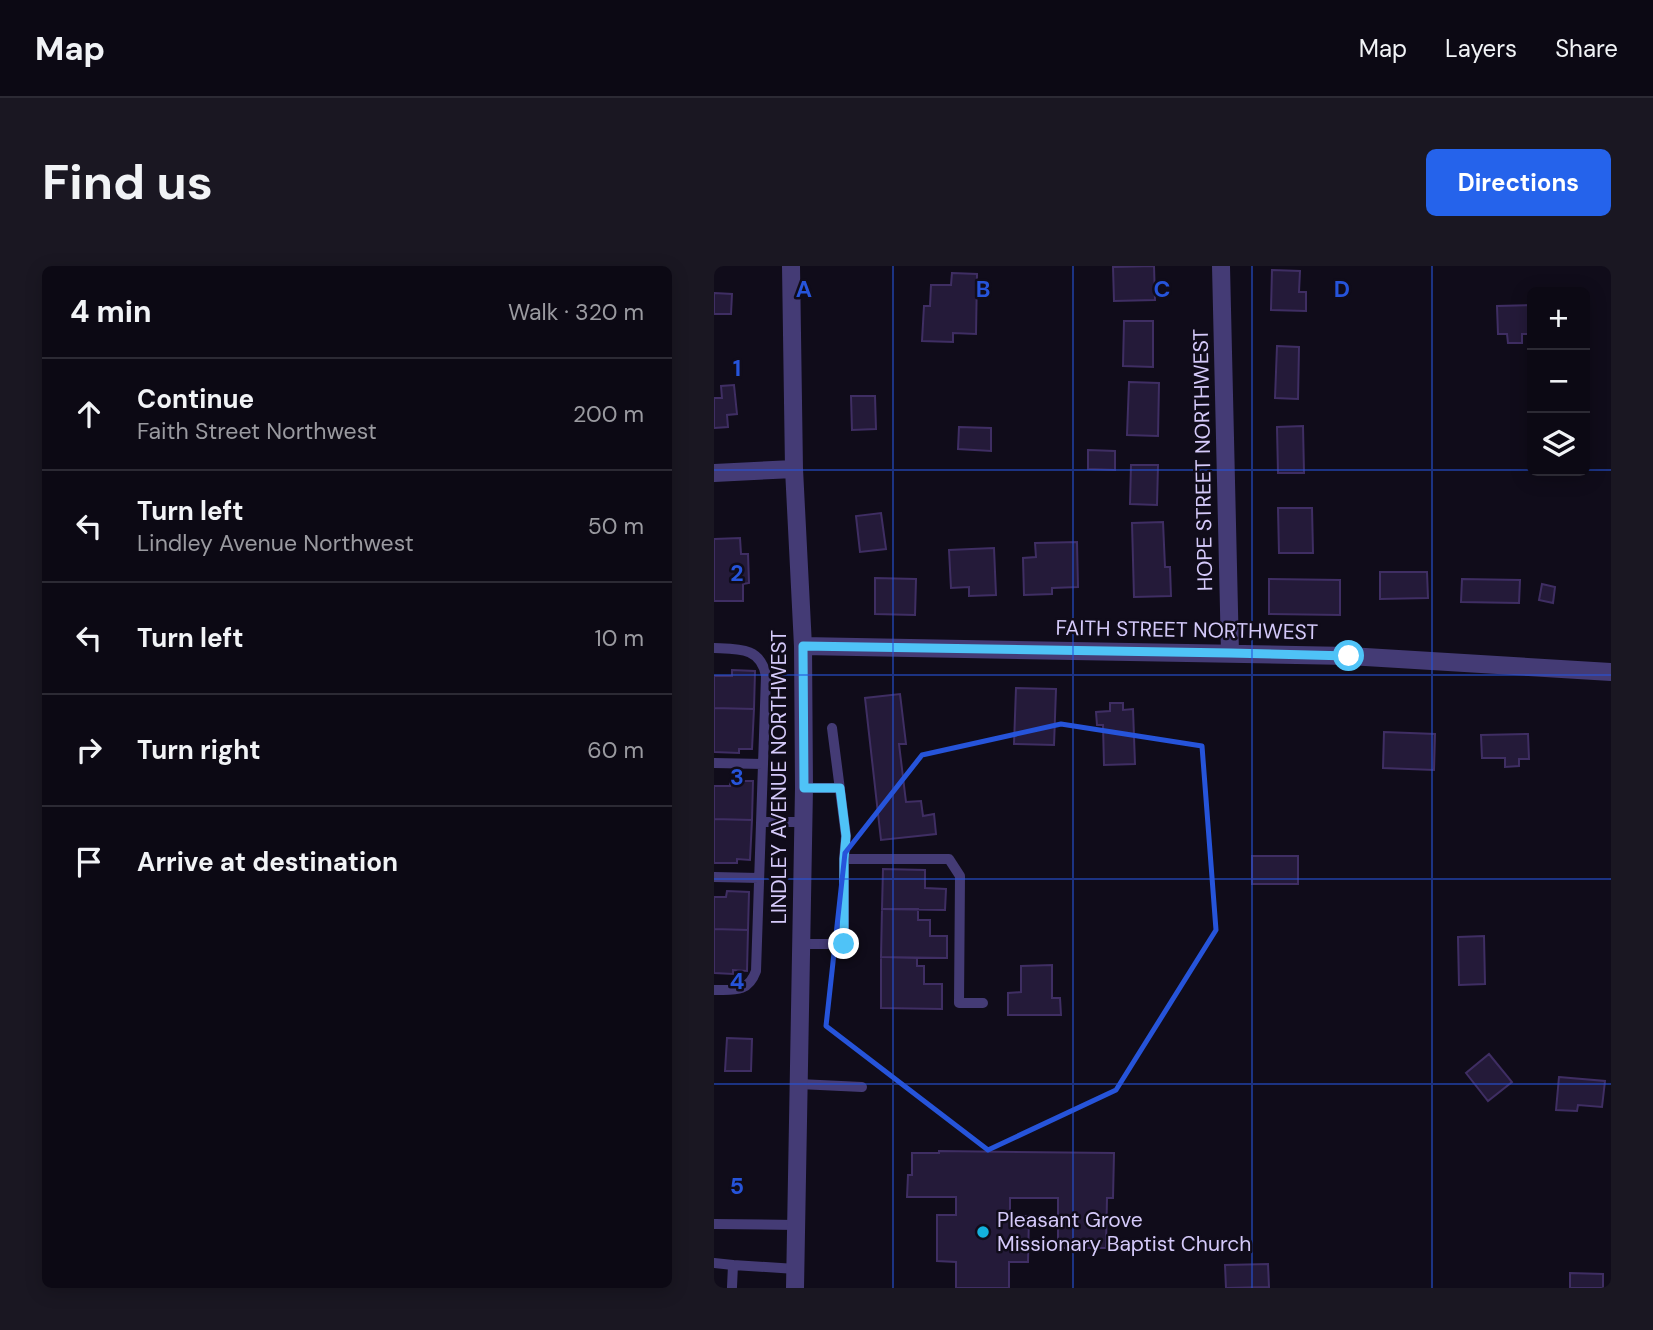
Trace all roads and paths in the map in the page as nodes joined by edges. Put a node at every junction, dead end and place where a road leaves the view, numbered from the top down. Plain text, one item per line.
1 (791, 266) edge
2 (1221, 266) edge
3 (794, 469) junction
4 (714, 472) edge
5 (803, 646) junction
6 (714, 648) edge
7 (1230, 653) junction
8 (1611, 672) edge
9 (832, 728) dead end
10 (714, 763) edge
11 (763, 764) junction
12 (804, 788) junction
13 (840, 788) junction
14 (761, 821) junction
15 (803, 822) junction
16 (844, 859) junction
17 (714, 877) edge
18 (759, 878) junction
19 (801, 944) junction
20 (714, 990) edge
21 (983, 1003) dead end
22 (799, 1084) junction
23 (862, 1087) dead end
24 (714, 1224) edge
25 (797, 1225) junction
26 (714, 1263) edge
27 (733, 1265) junction
28 (796, 1269) junction
29 (732, 1287) edge
30 (795, 1288) edge

1 - 3 street, LINDLEY AVENUE NORTHWEST
2 - 7 street, HOPE STREET NORTHWEST
3 - 4 street
3 - 5 street, LINDLEY AVENUE NORTHWEST
5 - 7 street, FAITH STREET NORTHWEST
5 - 12 street, LINDLEY AVENUE NORTHWEST
6 - 11 lane
7 - 8 street, FAITH STREET NORTHWEST
9 - 13 lane
10 - 11 lane
11 - 14 lane
12 - 13 lane
12 - 15 street, LINDLEY AVENUE NORTHWEST
13 - 16 lane
14 - 15 lane
14 - 18 lane
15 - 19 street, LINDLEY AVENUE NORTHWEST
16 - 19 lane
16 - 21 lane
17 - 18 lane
18 - 20 lane
19 - 22 street, LINDLEY AVENUE NORTHWEST
22 - 23 lane
22 - 25 street, LINDLEY AVENUE NORTHWEST
24 - 25 lane
25 - 28 street, LINDLEY AVENUE NORTHWEST
26 - 27 lane
27 - 28 lane
27 - 29 lane
28 - 30 street, LINDLEY AVENUE NORTHWEST

